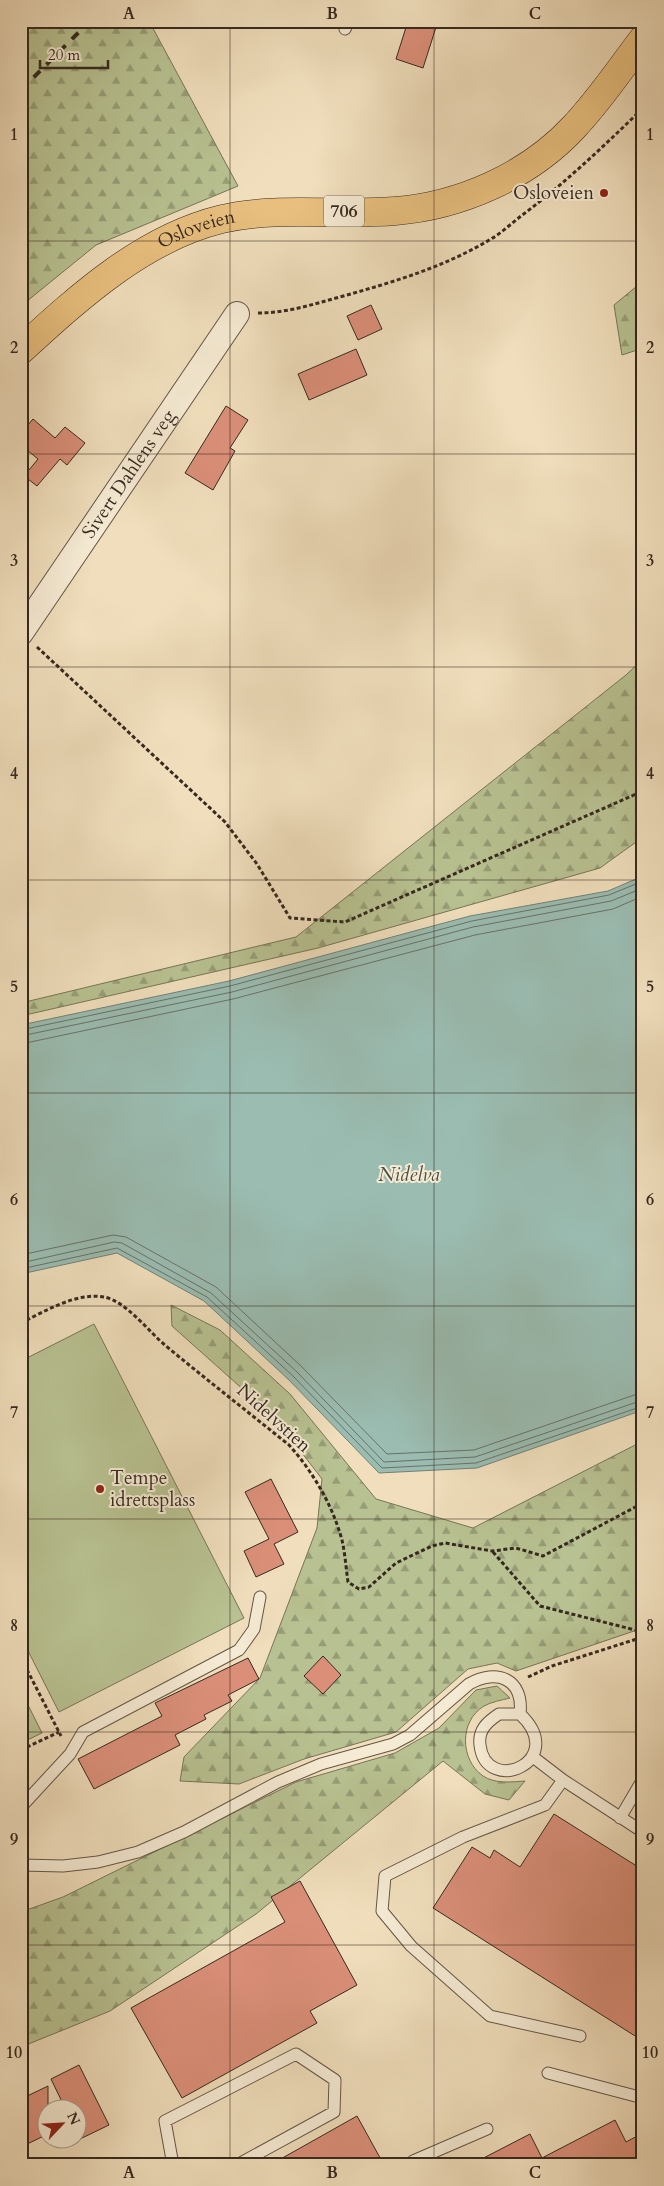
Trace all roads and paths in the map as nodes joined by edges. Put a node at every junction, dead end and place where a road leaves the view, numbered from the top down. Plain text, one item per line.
1 (643, 39) edge
2 (643, 108) edge
3 (238, 314) joint
4 (21, 350) edge
5 (28, 639) edge
6 (643, 791) edge
7 (21, 1323) edge
8 (643, 1503) edge
9 (492, 1551) junction
10 (260, 1597) dead end
11 (643, 1632) edge
12 (643, 1637) edge
13 (21, 1658) edge
14 (514, 1684) junction
15 (520, 1714) junction
16 (59, 1732) junction
17 (21, 1750) edge
18 (70, 1754) junction
19 (533, 1757) junction
20 (643, 1779) edge
21 (563, 1780) junction
22 (21, 1807) edge
23 (620, 1818) junction
24 (643, 1832) edge
25 (21, 1865) edge
26 (580, 2036) dead end
27 (548, 2073) dead end
28 (643, 2098) edge
29 (487, 2129) dead end
30 (173, 2165) edge
31 (237, 2165) edge
32 (415, 2165) edge

1 - 4 highway, Osloveien / 706
2 - 3 path
3 - 5 street, Sivert Dahlens veg
5 - 6 path
7 - 9 path, Nidelvstien
8 - 9 path, Nidelvstien
9 - 11 path
10 - 18 lane
12 - 14 path
13 - 16 path
14 - 15 lane
14 - 25 lane
15 - 19 lane
15 - 19 lane
16 - 17 path
16 - 18 path
18 - 22 lane
19 - 21 lane
20 - 23 lane
21 - 23 lane
21 - 26 lane
23 - 24 lane
27 - 28 lane
29 - 32 lane
30 - 31 lane

